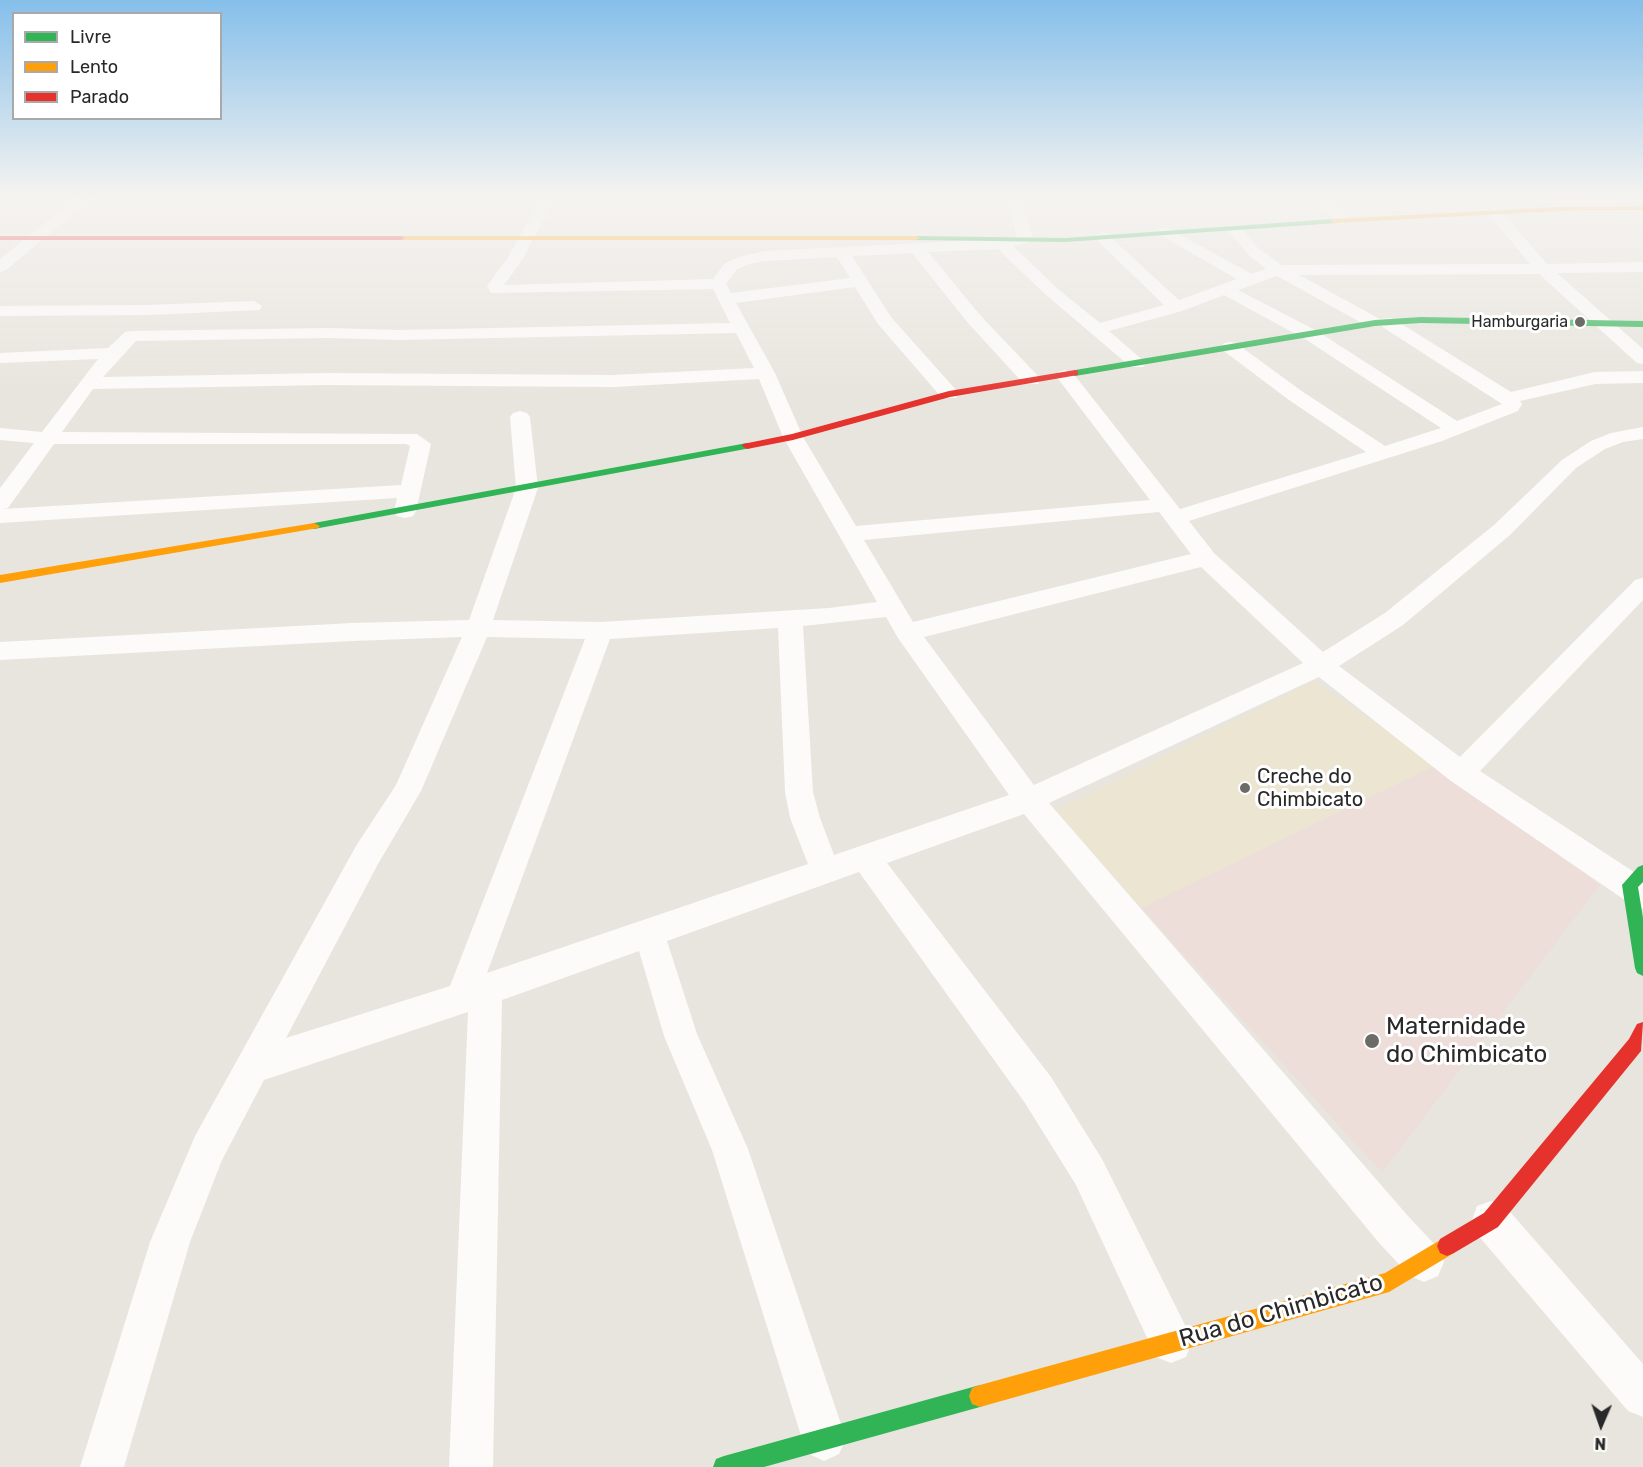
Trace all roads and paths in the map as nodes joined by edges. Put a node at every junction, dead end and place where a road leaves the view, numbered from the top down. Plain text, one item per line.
1 (510, 262) edge
2 (739, 262) edge
3 (848, 262) edge
4 (925, 262) edge
5 (1021, 262) edge
6 (1127, 262) edge
7 (1219, 262) edge
8 (1268, 262) edge
9 (1537, 262) edge
10 (1642, 267) edge
11 (1543, 269) junction
12 (1278, 270) junction
13 (1249, 279) junction
14 (860, 282) junction
15 (1224, 289) junction
16 (722, 292) junction
17 (254, 306) dead end
18 (1176, 307) junction
19 (0, 311) edge
20 (1381, 323) junction
21 (1603, 323) junction
22 (1643, 324) edge
23 (740, 328) junction
24 (1097, 329) junction
25 (1311, 335) junction
26 (1230, 347) junction
27 (113, 353) junction
28 (2, 359) edge
29 (1643, 360) edge
30 (1137, 363) junction
31 (766, 373) junction
32 (1065, 376) junction
33 (1643, 377) edge
34 (1031, 380) junction
35 (88, 383) junction
36 (949, 394) junction
37 (1508, 398) junction
38 (520, 417) dead end
39 (1456, 429) junction
40 (1643, 433) edge
41 (0, 434) edge
42 (793, 437) junction
43 (48, 438) junction
44 (1382, 453) junction
45 (527, 488) junction
46 (408, 501) junction
47 (0, 503) edge
48 (1171, 511) junction
49 (0, 516) edge
50 (851, 534) junction
51 (1206, 558) junction
52 (0, 579) edge
53 (1643, 586) edge
54 (893, 608) junction
55 (790, 619) junction
56 (478, 628) junction
57 (600, 632) junction
58 (907, 632) junction
59 (0, 651) edge
60 (1320, 664) junction
61 (1461, 773) junction
62 (1029, 800) junction
63 (866, 858) junction
64 (826, 871) junction
65 (1639, 884) edge
66 (649, 933) junction
67 (1643, 968) edge
68 (474, 993) junction
69 (1643, 1029) edge
70 (254, 1066) junction
71 (1491, 1220) junction
72 (1424, 1262) junction
73 (1171, 1342) junction
74 (1643, 1396) edge
75 (824, 1439) junction
76 (102, 1467) edge
77 (471, 1467) edge
78 (724, 1467) edge

1 - 16 street
2 - 16 street
3 - 14 street
4 - 34 street
5 - 24 street
6 - 18 street
7 - 13 street
8 - 12 street
9 - 11 street
10 - 11 street
11 - 12 street
11 - 21 street
12 - 13 street
12 - 20 street
13 - 15 street
14 - 16 street
14 - 36 street
15 - 18 street
15 - 25 street
16 - 23 street
17 - 19 street
18 - 24 street
20 - 21 street
20 - 25 street
20 - 37 street
21 - 22 street
21 - 29 street
23 - 27 street
23 - 31 street
24 - 30 street
25 - 26 street
25 - 39 street
26 - 30 street
26 - 44 street
27 - 28 street
27 - 35 street
30 - 32 street
31 - 35 street
31 - 42 street
32 - 34 street
32 - 48 street
33 - 37 street
34 - 36 street
35 - 43 street
36 - 42 street
37 - 39 street
38 - 45 street
39 - 44 street
40 - 60 street
41 - 43 street
42 - 45 street
42 - 50 street
43 - 46 street
43 - 47 street
44 - 48 street
45 - 46 street
45 - 56 street
46 - 49 street
46 - 52 street
48 - 50 street
48 - 51 street
50 - 54 street
51 - 58 street
51 - 60 street
53 - 61 street
54 - 55 street
54 - 58 street
55 - 57 street
55 - 64 street
56 - 57 street
56 - 59 street
56 - 70 street
57 - 68 street
58 - 62 street
60 - 61 street
60 - 62 street
61 - 65 street
62 - 63 street
62 - 72 street
63 - 64 street
63 - 73 street
64 - 66 street
65 - 67 street
66 - 68 street
66 - 75 street
68 - 70 street
68 - 77 street
69 - 71 street, Rua do Chimbicato
70 - 76 street
71 - 72 street, Rua do Chimbicato
71 - 74 street
72 - 73 street, Rua do Chimbicato
73 - 75 street, Rua do Chimbicato
75 - 78 street, Rua do Chimbicato

